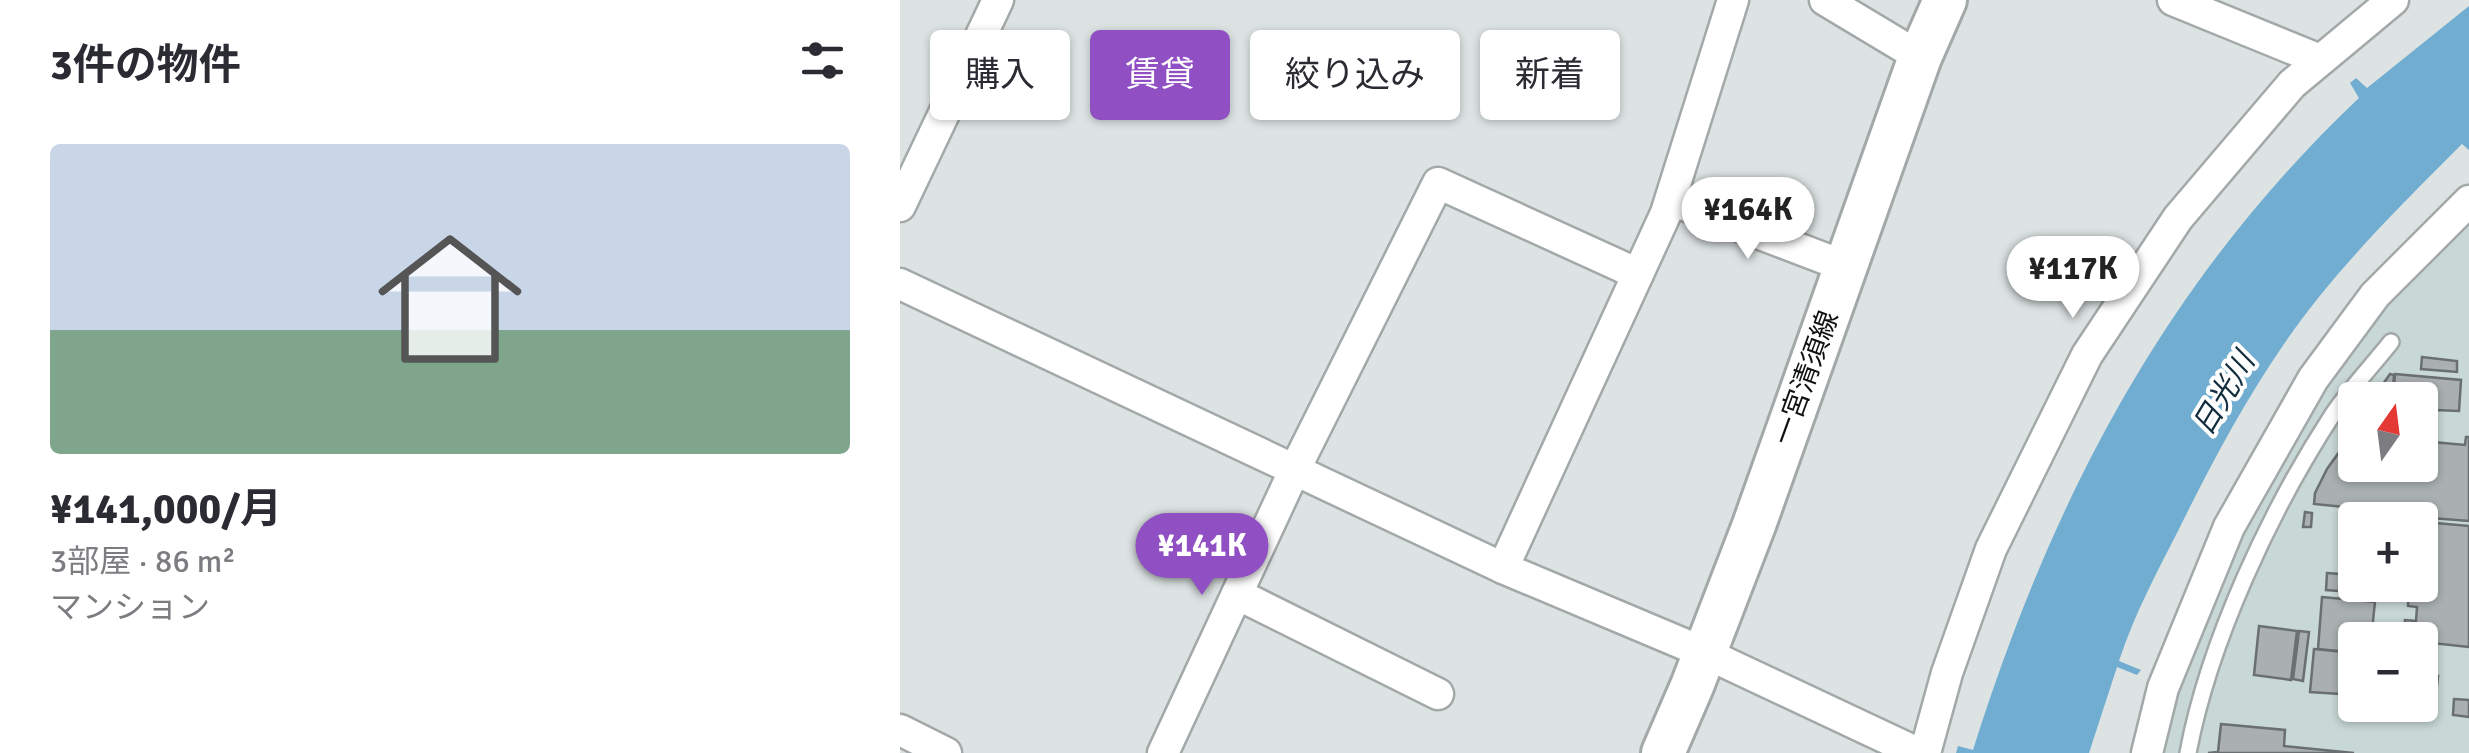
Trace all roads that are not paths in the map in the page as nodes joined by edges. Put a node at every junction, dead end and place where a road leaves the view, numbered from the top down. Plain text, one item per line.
1 (998, 0) edge
2 (1732, 0) edge
3 (1825, 0) edge
4 (1945, 0) edge
5 (2173, 0) edge
6 (2394, 0) edge
7 (1920, 56) junction
8 (2320, 60) junction
9 (1671, 200) junction
10 (2469, 201) edge
11 (900, 206) edge
12 (1847, 266) junction
13 (1638, 274) junction
14 (900, 284) edge
15 (2390, 342) dead end
16 (1295, 469) junction
17 (1504, 568) junction
18 (1237, 594) junction
19 (1705, 653) junction
20 (1438, 694) dead end
21 (900, 730) edge
22 (946, 753) edge
23 (1164, 753) edge
24 (1662, 753) edge
25 (1921, 753) edge
26 (2147, 753) edge
27 (2188, 753) edge

1 - 11 street
2 - 9 street
3 - 7 street
4 - 7 main road, 一宮清須線
5 - 8 street
6 - 8 street
7 - 12 main road, 一宮清須線
8 - 25 street
9 - 12 street
9 - 13 street
10 - 26 street
12 - 19 main road, 一宮清須線
13 - 16 street
13 - 17 street
14 - 16 street
15 - 27 lane
16 - 17 street
16 - 18 street
17 - 19 street
18 - 20 street
18 - 23 street
19 - 24 main road, 一宮清須線
19 - 25 street
21 - 22 street

